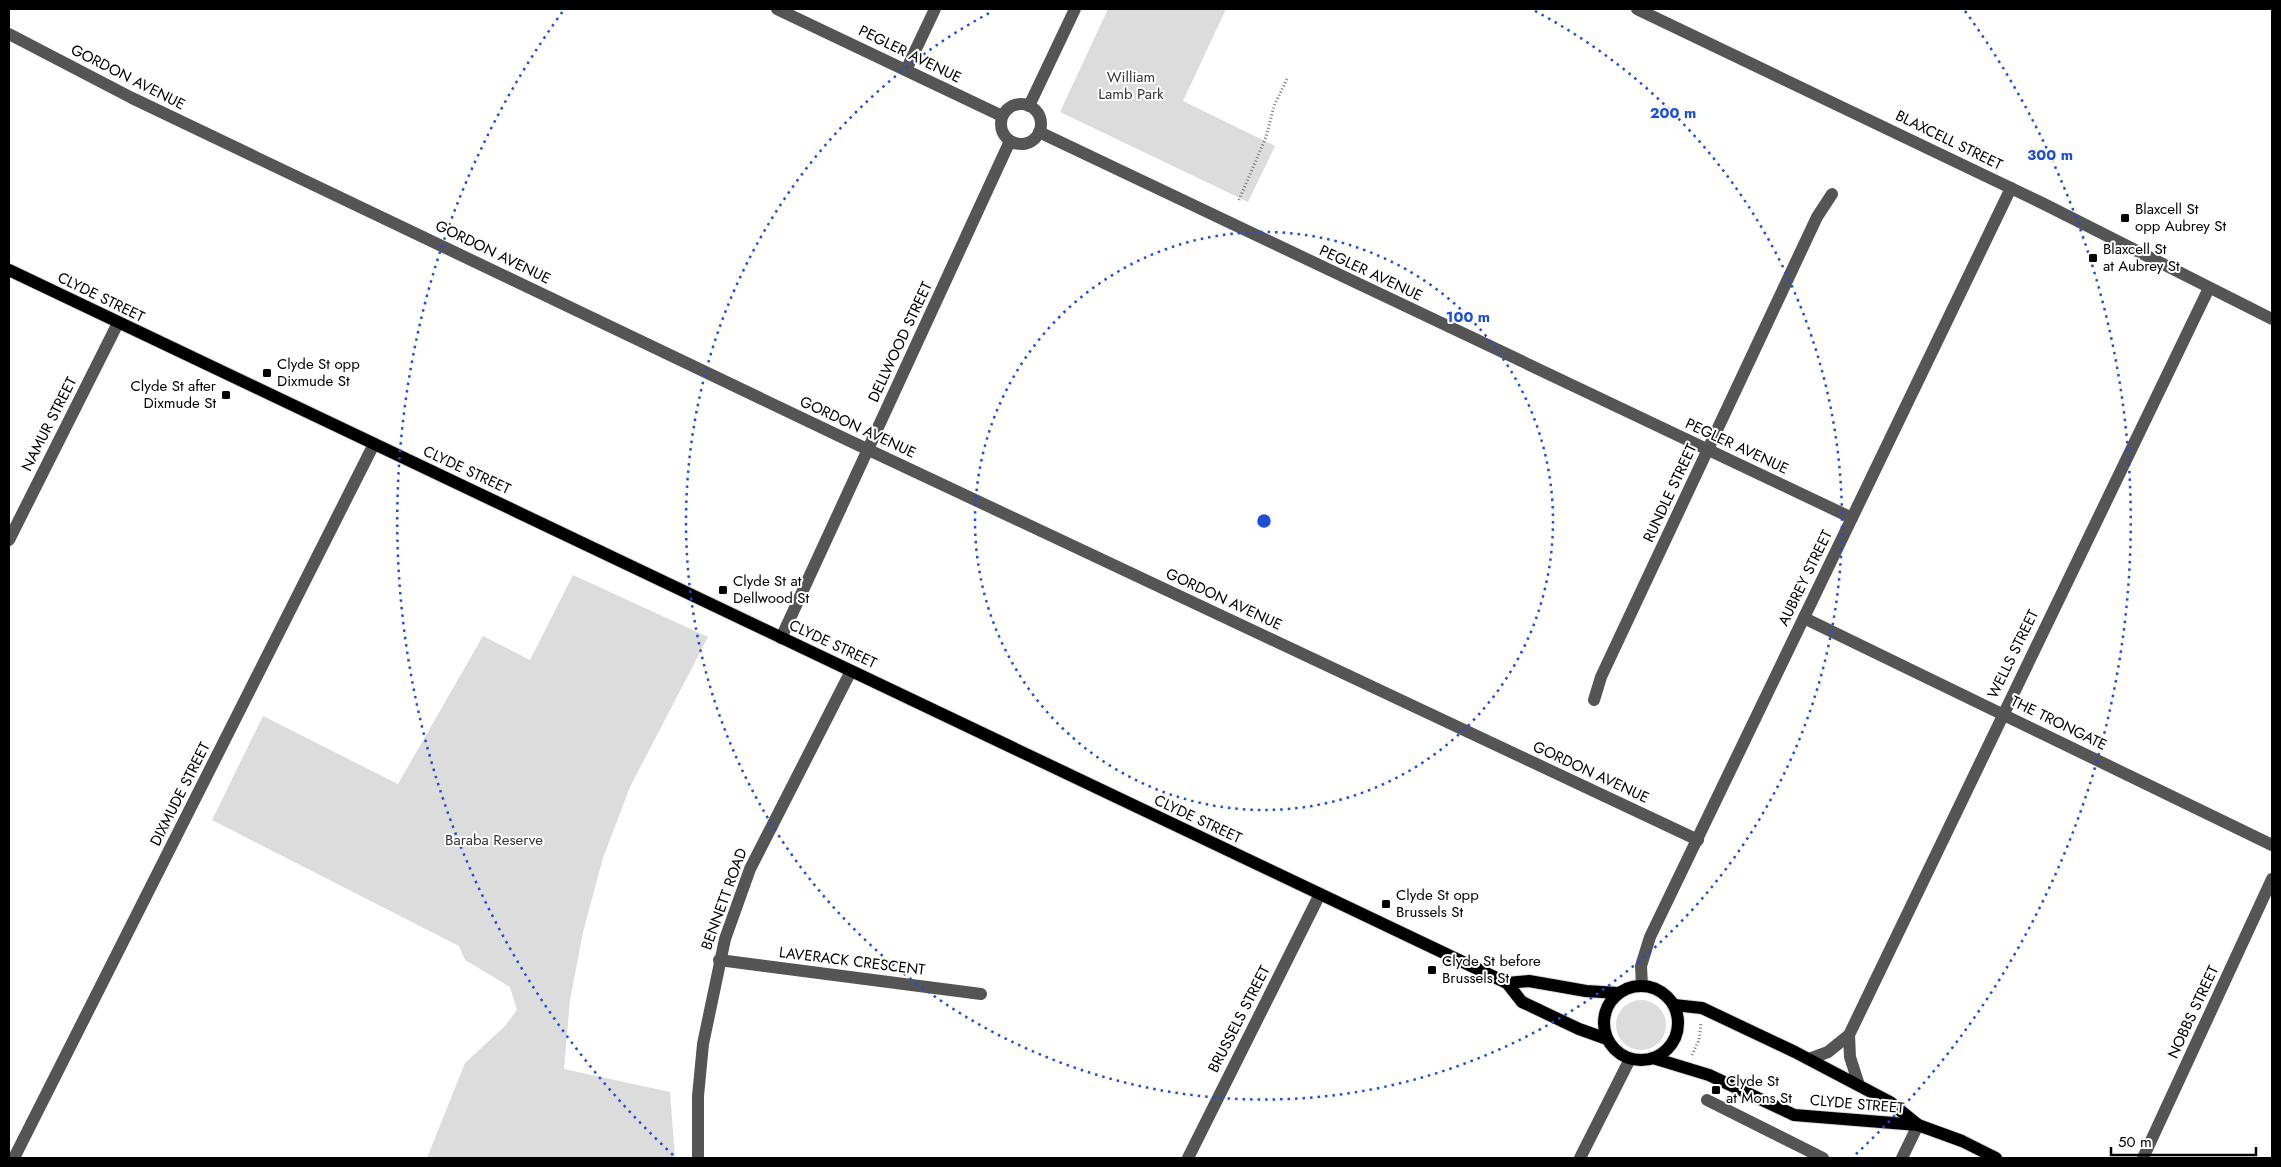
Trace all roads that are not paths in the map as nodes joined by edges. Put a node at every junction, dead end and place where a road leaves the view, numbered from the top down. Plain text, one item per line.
1 (777, 9) edge
2 (935, 9) edge
3 (1075, 9) edge
4 (1637, 9) edge
5 (1660, 14) edge
6 (9, 34) edge
7 (906, 70) junction
8 (1029, 106) junction
9 (1002, 116) junction
10 (1039, 132) junction
11 (1010, 141) junction
12 (2011, 188) junction
13 (1832, 194) dead end
14 (9, 270) edge
15 (2209, 288) junction
16 (2272, 319) edge
17 (118, 323) junction
18 (374, 444) junction
19 (868, 450) junction
20 (1708, 451) junction
21 (1852, 518) junction
22 (9, 540) edge
23 (1804, 618) junction
24 (781, 638) junction
25 (852, 671) junction
26 (1594, 700) dead end
27 (2002, 714) junction
28 (1698, 840) junction
29 (2272, 845) edge
30 (2272, 879) edge
31 (1320, 894) junction
32 (719, 960) junction
33 (1507, 983) junction
34 (1642, 986) junction
35 (1618, 993) junction
36 (981, 994) dead end
37 (1674, 1006) junction
38 (1848, 1035) junction
39 (1607, 1039) junction
40 (1653, 1058) junction
41 (1630, 1059) junction
42 (1809, 1059) junction
43 (1859, 1085) junction
44 (1707, 1100) dead end
45 (1918, 1125) junction
46 (14, 1158) edge
47 (698, 1158) edge
48 (1188, 1158) edge
49 (1580, 1158) edge
50 (1822, 1158) edge
51 (1902, 1158) edge
52 (1996, 1158) edge
53 (2144, 1158) edge

1 - 7 street, PEGLER AVENUE
2 - 7 street
3 - 8 street
4 - 5 street, BLAXCELL STREET
5 - 12 street, BLAXCELL STREET
6 - 19 street, GORDON AVENUE
7 - 9 street, PEGLER AVENUE
8 - 9 street
8 - 10 street
9 - 11 street
10 - 11 street
10 - 20 street, PEGLER AVENUE
11 - 19 street, DELLWOOD STREET
12 - 15 street, BLAXCELL STREET
12 - 21 street, AUBREY STREET
13 - 20 street, RUNDLE STREET
14 - 17 main road, CLYDE STREET
15 - 16 street, BLAXCELL STREET
15 - 27 street, WELLS STREET
17 - 18 main road, CLYDE STREET
17 - 22 street, NAMUR STREET
18 - 24 main road, CLYDE STREET
18 - 46 street, DIXMUDE STREET
19 - 24 street, DELLWOOD STREET
19 - 28 street, GORDON AVENUE
20 - 21 street, PEGLER AVENUE
20 - 26 street, RUNDLE STREET
21 - 23 street, AUBREY STREET
23 - 27 street, THE TRONGATE
23 - 28 street, AUBREY STREET
24 - 25 main road, CLYDE STREET
25 - 31 main road, CLYDE STREET
25 - 32 street, BENNETT ROAD
27 - 29 street, THE TRONGATE
27 - 38 street, WELLS STREET
28 - 34 street, AUBREY STREET
30 - 53 street, NOBBS STREET
31 - 33 main road, CLYDE STREET
31 - 48 street, BRUSSELS STREET
32 - 36 street, LAVERACK CRESCENT
32 - 47 street, BENNETT ROAD
33 - 35 main road, CLYDE STREET
33 - 39 main road, CLYDE STREET
34 - 35 main road
34 - 37 main road
35 - 39 main road
37 - 40 main road
37 - 42 main road, CLYDE STREET
38 - 42 street, WELLS STREET
38 - 43 street
39 - 41 main road
40 - 41 main road
40 - 45 main road, CLYDE STREET
41 - 49 street
42 - 43 main road, CLYDE STREET
43 - 45 main road, CLYDE STREET
44 - 50 street
45 - 51 street
45 - 52 main road, CLYDE STREET

